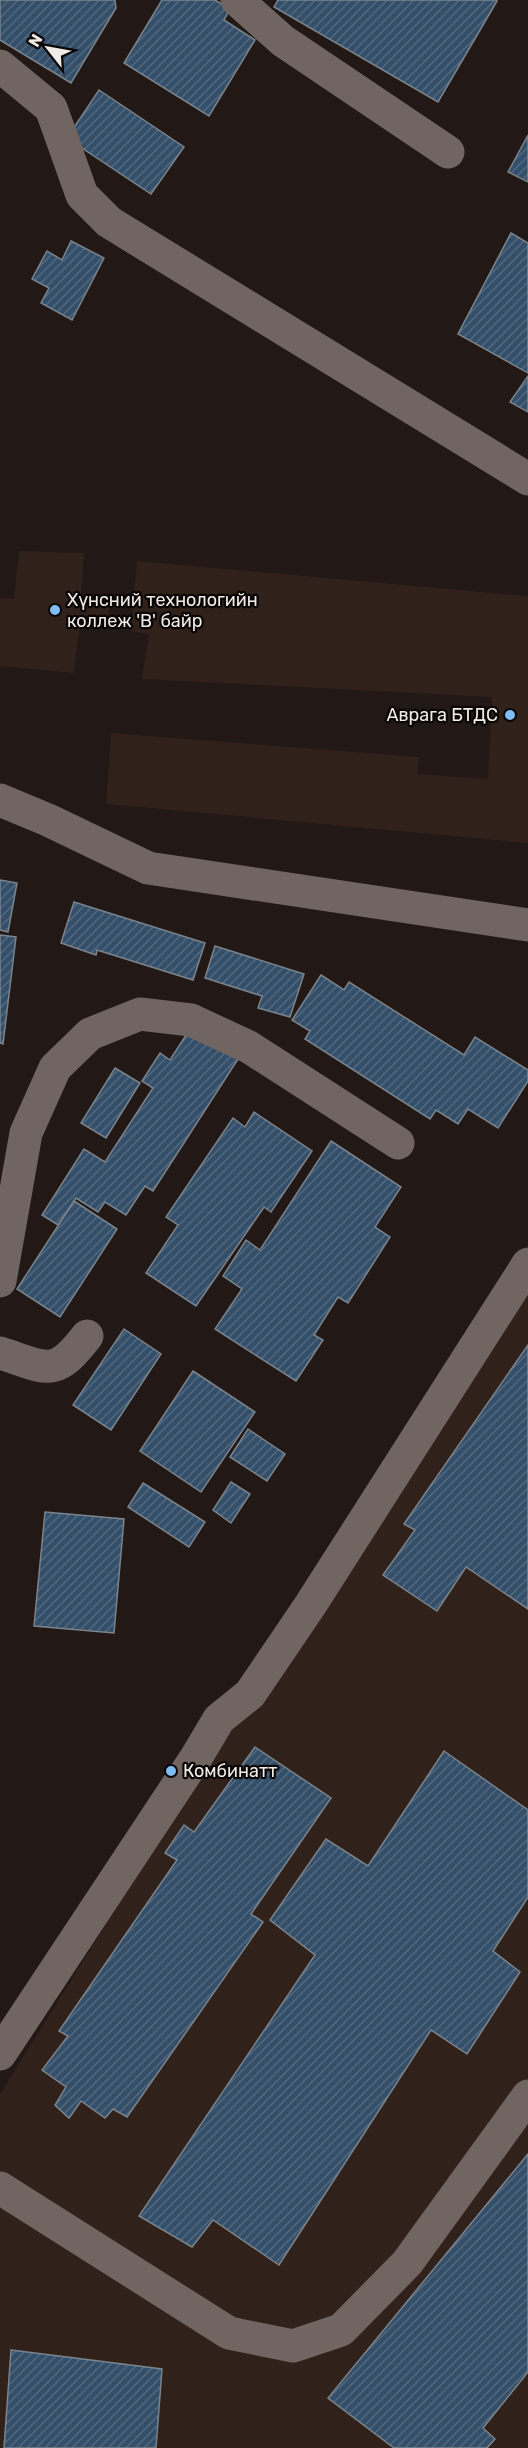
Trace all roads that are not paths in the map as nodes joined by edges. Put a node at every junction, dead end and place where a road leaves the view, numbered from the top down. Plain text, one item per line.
1 (237, 0) edge
2 (0, 66) edge
3 (448, 152) dead end
4 (528, 479) edge
5 (0, 800) edge
6 (528, 925) edge
7 (13, 1129) edge
8 (398, 1143) dead end
9 (528, 1264) edge
10 (0, 1281) edge
11 (87, 1336) dead end
12 (0, 1353) edge
13 (0, 2054) edge
14 (528, 2096) edge
15 (0, 2188) edge

1 - 3 street
2 - 4 street
5 - 6 street
7 - 8 street
7 - 10 street
9 - 13 street
11 - 12 street
14 - 15 street

